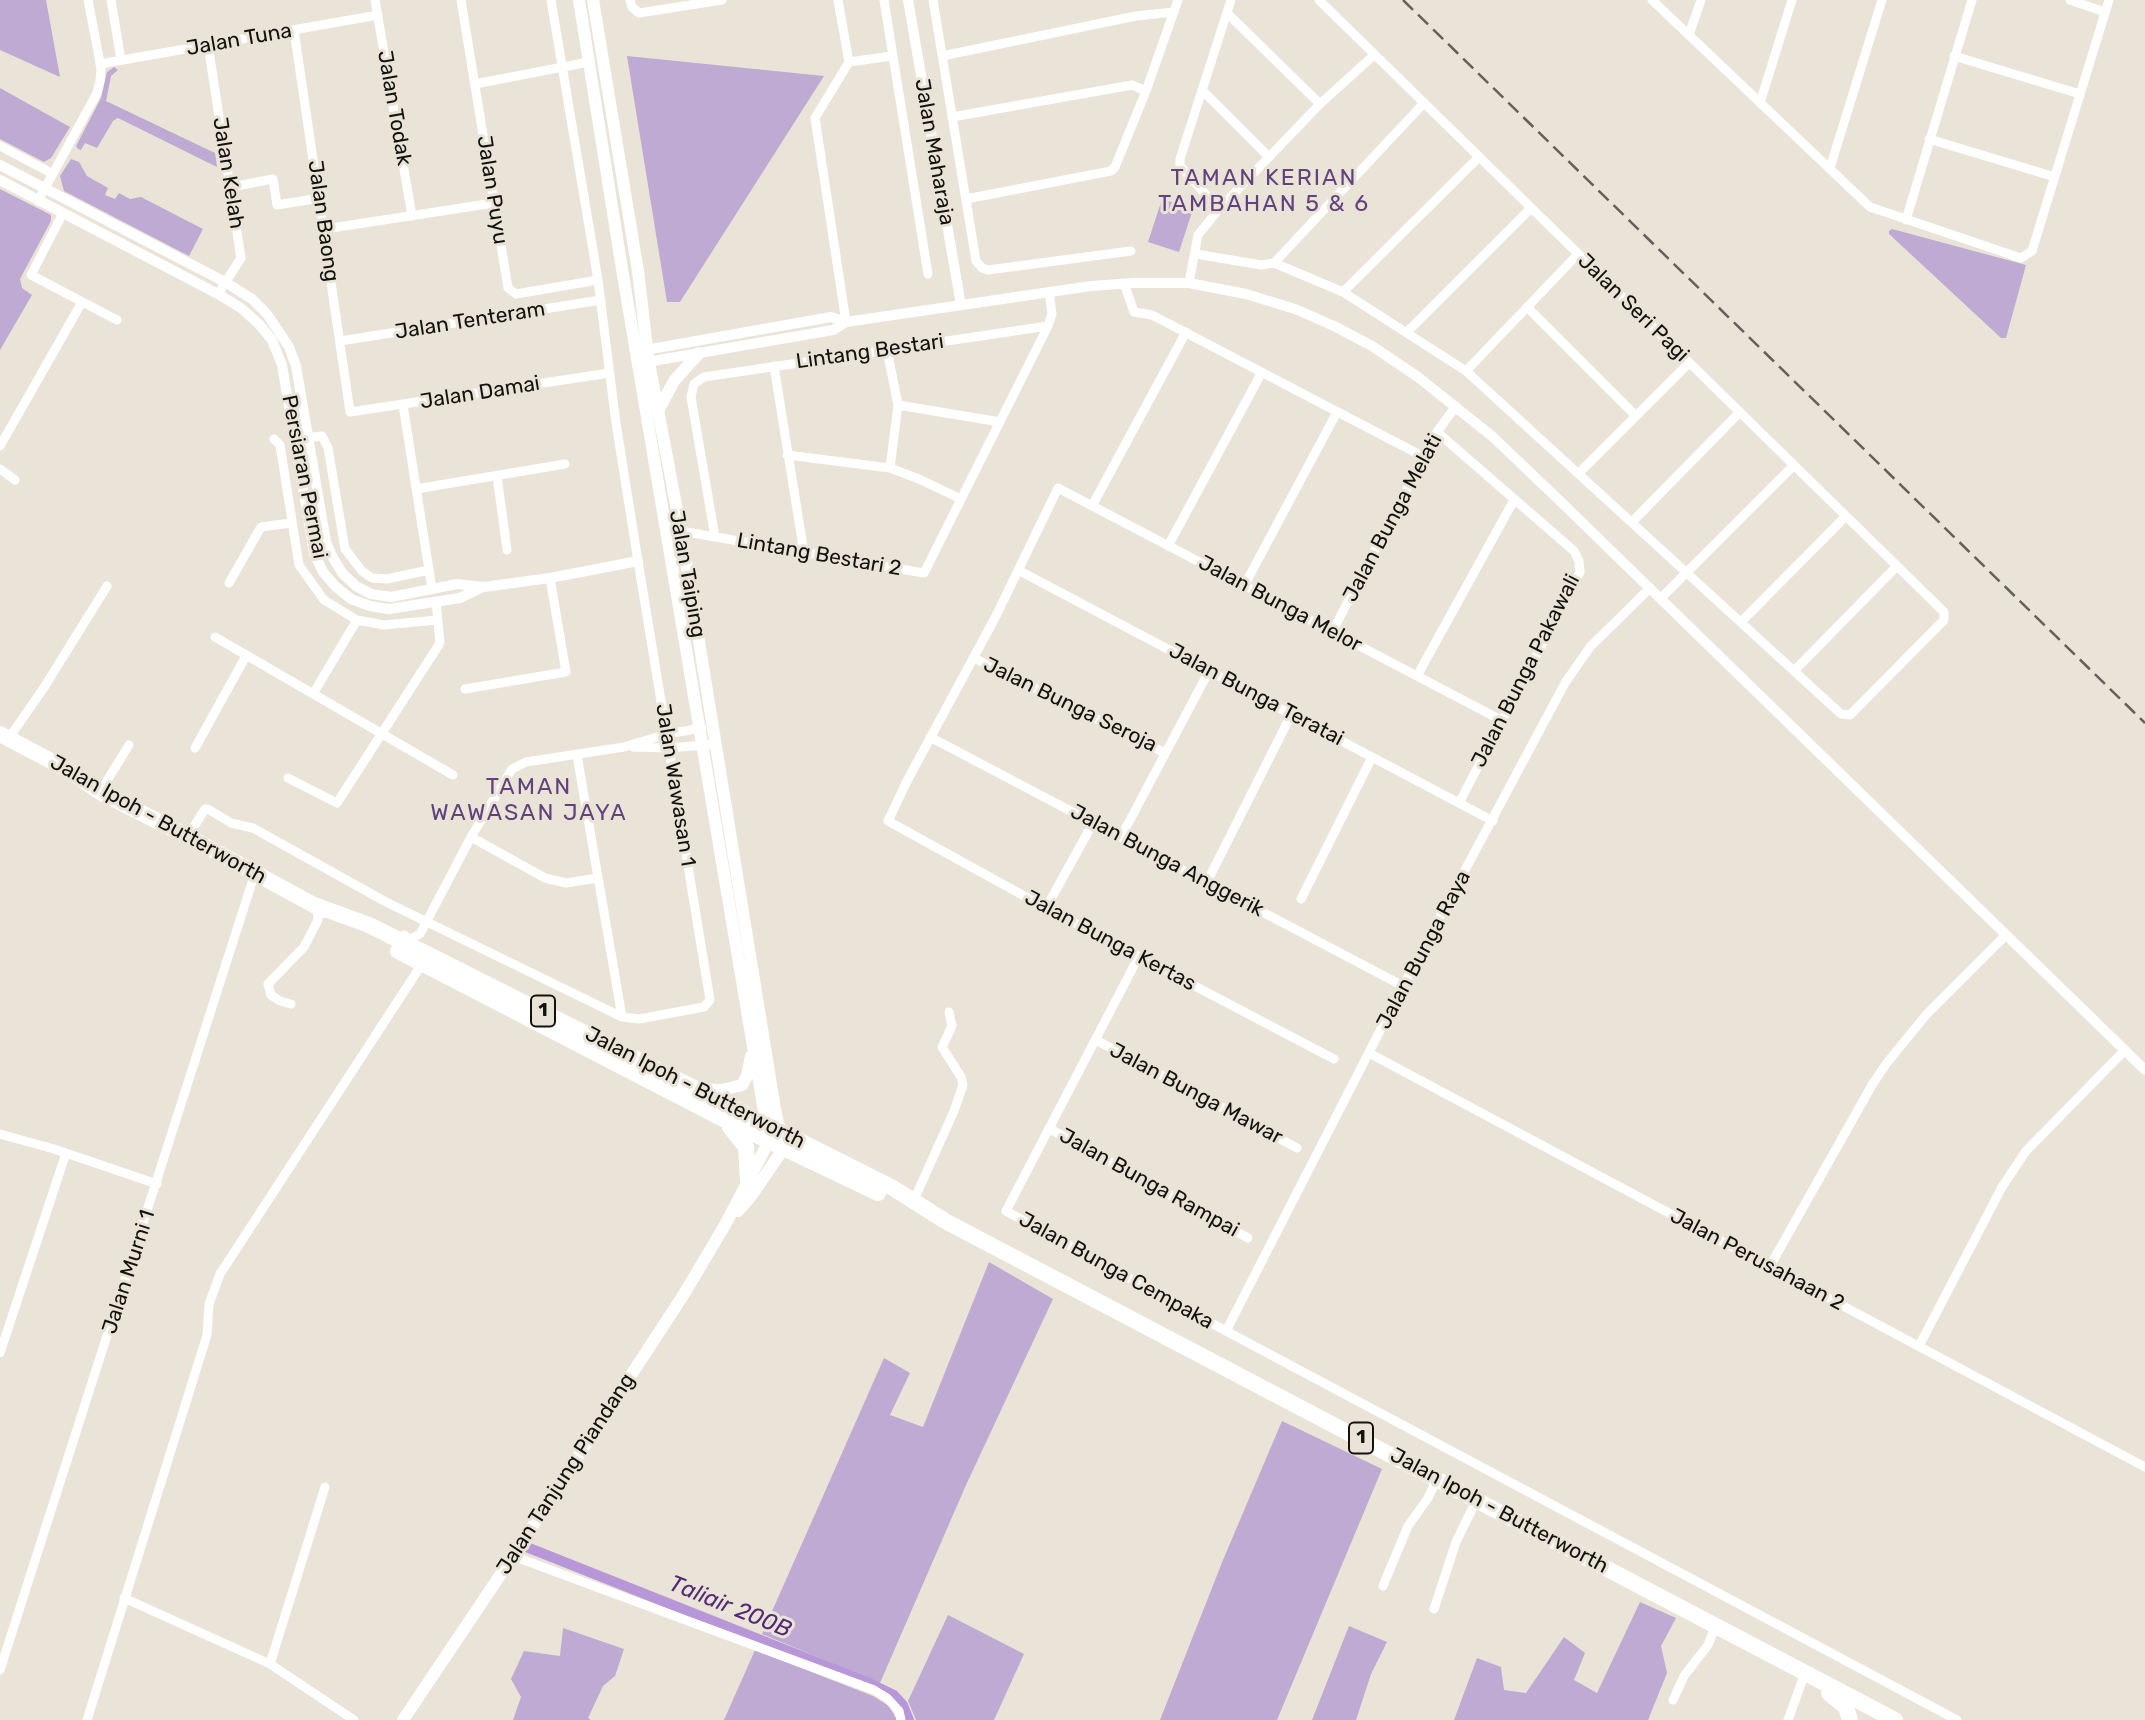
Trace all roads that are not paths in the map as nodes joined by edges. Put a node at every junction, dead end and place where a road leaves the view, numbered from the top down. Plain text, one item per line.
1 (89, 0) edge
2 (111, 0) edge
3 (375, 0) edge
4 (461, 0) edge
5 (551, 0) edge
6 (579, 0) edge
7 (593, 0) edge
8 (630, 0) edge
9 (722, 0) edge
10 (838, 0) edge
11 (884, 0) edge
12 (908, 0) edge
13 (933, 0) edge
14 (1178, 0) edge
15 (1231, 0) edge
16 (1319, 0) edge
17 (1652, 0) edge
18 (1701, 0) edge
19 (1792, 0) edge
20 (1882, 0) edge
21 (1972, 0) edge
22 (2070, 0) edge
23 (2109, 0) edge
24 (1174, 12) junction
25 (2105, 12) junction
26 (1227, 14) junction
27 (378, 15) junction
28 (294, 30) junction
29 (1689, 35) junction
30 (208, 45) junction
31 (1374, 55) junction
32 (891, 56) junction
33 (942, 56) junction
34 (1954, 56) junction
35 (121, 60) junction
36 (589, 62) junction
37 (849, 62) junction
38 (100, 64) junction
39 (562, 68) junction
40 (475, 84) junction
41 (1202, 90) junction
42 (1146, 91) junction
43 (2080, 94) junction
44 (1424, 103) junction
45 (1760, 103) junction
46 (1320, 104) junction
47 (952, 117) junction
48 (1929, 139) junction
49 (0, 146) edge
50 (1269, 156) junction
51 (1479, 157) junction
52 (0, 165) edge
53 (1830, 168) junction
54 (53, 174) junction
55 (2055, 177) junction
56 (0, 180) edge
57 (231, 187) junction
58 (45, 188) junction
59 (320, 198) junction
60 (966, 199) junction
61 (38, 201) junction
62 (494, 203) junction
63 (1531, 208) junction
64 (1219, 209) junction
65 (62, 213) junction
66 (412, 216) junction
67 (1906, 220) junction
68 (324, 229) junction
69 (1131, 251) dead end
70 (1196, 254) junction
71 (1578, 254) junction
72 (1274, 263) junction
73 (928, 274) dead end
74 (598, 280) junction
75 (225, 282) junction
76 (1124, 283) junction
77 (1189, 283) junction
78 (1049, 292) junction
79 (1343, 292) junction
80 (218, 294) junction
81 (601, 300) junction
82 (82, 302) junction
83 (961, 304) junction
84 (1527, 307) junction
85 (117, 320) dead end
86 (846, 322) junction
87 (1048, 326) junction
88 (1186, 332) junction
89 (1407, 332) junction
90 (340, 341) junction
91 (887, 350) junction
92 (699, 353) junction
93 (642, 357) junction
94 (1689, 363) junction
95 (774, 366) junction
96 (1466, 371) junction
97 (1262, 372) junction
98 (610, 373) junction
99 (402, 405) junction
100 (898, 405) junction
101 (1456, 406) junction
102 (658, 411) junction
103 (350, 412) joint
104 (1337, 412) junction
105 (1740, 412) junction
106 (1636, 416) junction
107 (1000, 422) junction
108 (1437, 432) junction
109 (308, 438) junction
110 (274, 439) dead end
111 (296, 439) junction
112 (0, 446) edge
113 (787, 455) junction
114 (1424, 457) junction
115 (565, 464) dead end
116 (1794, 465) junction
117 (890, 468) junction
118 (0, 470) edge
119 (1579, 473) junction
120 (497, 475) junction
121 (15, 480) dead end
122 (416, 489) junction
123 (961, 499) junction
124 (1514, 500) junction
125 (1092, 506) junction
126 (1846, 516) junction
127 (1632, 522) junction
128 (291, 523) junction
129 (681, 531) junction
130 (715, 537) junction
131 (1168, 546) junction
132 (507, 550) dead end
133 (804, 553) junction
134 (638, 561) junction
135 (1896, 566) junction
136 (429, 570) junction
137 (1018, 570) junction
138 (1686, 572) junction
139 (550, 578) junction
140 (229, 583) dead end
141 (107, 586) dead end
142 (1244, 586) junction
143 (484, 587) junction
144 (1650, 588) junction
145 (432, 589) junction
146 (1661, 598) junction
147 (436, 602) junction
148 (357, 620) junction
149 (437, 620) junction
150 (1741, 622) junction
151 (1332, 632) junction
152 (215, 637) dead end
153 (246, 656) junction
154 (974, 658) junction
155 (1209, 671) junction
156 (1794, 671) junction
157 (1417, 676) junction
158 (466, 690) dead end
159 (313, 694) junction
160 (1289, 719) dead end
161 (1502, 720) junction
162 (713, 726) junction
163 (699, 729) junction
164 (380, 733) junction
165 (667, 734) junction
166 (5, 736) edge
167 (930, 737) junction
168 (716, 744) junction
169 (129, 745) dead end
170 (702, 745) junction
171 (624, 747) junction
172 (195, 748) dead end
173 (669, 748) junction
174 (1166, 753) junction
175 (577, 755) junction
176 (1372, 757) junction
177 (453, 775) dead end
178 (288, 778) dead end
179 (100, 792) junction
180 (1459, 803) junction
181 (1493, 821) junction
182 (1093, 822) junction
183 (188, 836) junction
184 (471, 837) junction
185 (1121, 837) junction
186 (255, 873) junction
187 (598, 878) junction
188 (1207, 882) junction
189 (1301, 899) dead end
190 (1046, 908) junction
191 (316, 918) junction
192 (427, 922) junction
193 (420, 934) junction
194 (390, 935) junction
195 (2006, 935) junction
196 (1139, 956) junction
197 (444, 962) junction
198 (422, 964) junction
199 (1404, 986) junction
200 (291, 1004) dead end
201 (949, 1012) dead end
202 (622, 1017) junction
203 (1096, 1040) junction
204 (753, 1046) junction
205 (2125, 1050) junction
206 (1369, 1053) junction
207 (1334, 1059) dead end
208 (2145, 1070) edge
209 (700, 1089) junction
210 (723, 1119) junction
211 (1050, 1129) junction
212 (0, 1134) edge
213 (775, 1136) junction
214 (1297, 1148) dead end
215 (66, 1153) junction
216 (748, 1181) junction
217 (157, 1184) junction
218 (915, 1204) junction
219 (725, 1225) junction
220 (1248, 1238) dead end
221 (1770, 1266) junction
222 (1226, 1331) junction
223 (1919, 1346) junction
224 (0, 1353) edge
225 (2145, 1467) edge
226 (1437, 1479) junction
227 (325, 1487) dead end
228 (1476, 1501) junction
229 (513, 1556) junction
230 (1383, 1586) dead end
231 (124, 1598) junction
232 (1434, 1609) dead end
233 (1716, 1625) junction
234 (270, 1664) junction
235 (0, 1670) edge
236 (1805, 1674) junction
237 (1673, 1700) dead end
238 (1860, 1702) junction
239 (88, 1720) edge
240 (354, 1720) edge
241 (403, 1720) edge
242 (901, 1720) edge
243 (1788, 1720) edge
244 (1852, 1720) edge
245 (1864, 1720) edge
246 (1881, 1720) edge
247 (1895, 1720) edge
248 (1957, 1720) edge

1 - 38 street
2 - 35 street
3 - 27 street, Jalan Todak
4 - 40 street, Jalan Puyu
5 - 39 street, Jalan Wawasan 1
6 - 36 main road, Jalan Taiping
7 - 93 main road, Jalan Taiping
8 - 9 street
10 - 37 street
11 - 32 street
12 - 83 street, Jalan Maharaja
13 - 33 street
14 - 24 street
15 - 26 street
16 - 31 street, Jalan Seri Pagi
17 - 29 street
18 - 29 street
19 - 45 street
20 - 53 street
21 - 34 street
22 - 25 street
23 - 25 street
24 - 33 street
24 - 42 street
25 - 43 street
26 - 41 street
26 - 46 street
27 - 28 street, Jalan Tuna
27 - 66 street, Jalan Todak
28 - 30 street, Jalan Tuna
28 - 59 street, Jalan Baong
29 - 45 street
30 - 35 street, Jalan Tuna
30 - 57 street, Jalan Kelah
31 - 44 street, Jalan Seri Pagi
31 - 46 street
32 - 37 street
32 - 73 street
33 - 47 street
34 - 43 street
34 - 48 street
35 - 38 street, Jalan Tuna
36 - 39 street
36 - 93 main road, Jalan Taiping
37 - 86 street
38 - 54 street
39 - 40 street
39 - 74 street, Jalan Wawasan 1
40 - 62 street, Jalan Puyu
41 - 50 street
41 - 64 street
42 - 47 street
42 - 60 street
43 - 55 street
44 - 51 street, Jalan Seri Pagi
44 - 72 street
45 - 53 street
46 - 50 street
47 - 60 street
48 - 55 street
48 - 67 street
49 - 54 street
50 - 64 street
51 - 63 street, Jalan Seri Pagi
51 - 79 street
52 - 58 street, Persiaran Permai
53 - 67 street
54 - 58 street
55 - 67 street
56 - 61 street, Persiaran Permai
57 - 59 street
57 - 75 street, Jalan Kelah
58 - 61 street
58 - 75 street, Persiaran Permai
59 - 68 street, Jalan Baong
60 - 69 street
61 - 65 street, Persiaran Permai
62 - 66 street
62 - 74 street, Jalan Puyu
63 - 71 street, Jalan Seri Pagi
63 - 89 street
64 - 70 street
65 - 80 street, Persiaran Permai
65 - 82 street
66 - 68 street
68 - 90 street, Jalan Baong
70 - 72 street
70 - 77 street
71 - 84 street
71 - 94 street, Jalan Seri Pagi
72 - 79 street
74 - 81 street, Jalan Wawasan 1
75 - 80 street, Jalan Kelah
75 - 109 street, Persiaran Permai
76 - 77 street
76 - 78 street
76 - 88 street
77 - 101 street
78 - 83 street
78 - 87 street
79 - 89 street
80 - 111 street, Persiaran Permai
81 - 90 street, Jalan Tenteram
81 - 98 street, Jalan Wawasan 1
82 - 85 street
82 - 112 street
83 - 86 street
84 - 96 street
84 - 106 street
86 - 92 street
86 - 93 street
87 - 91 street, Lintang Bestari
87 - 107 street
88 - 97 street
88 - 125 street
89 - 96 street
90 - 103 street, Jalan Baong
91 - 95 street, Lintang Bestari
91 - 100 street
92 - 93 street
92 - 102 main road
93 - 102 main road, Jalan Taiping
93 - 163 main road, Jalan Taiping
94 - 105 street, Jalan Seri Pagi
94 - 106 street
95 - 113 street
95 - 130 street, Lintang Bestari
96 - 119 street
97 - 104 street
97 - 131 street
98 - 99 street, Jalan Damai
98 - 134 street, Jalan Wawasan 1
99 - 103 street, Jalan Damai
99 - 122 street
100 - 107 street
100 - 117 street
101 - 108 street, Jalan Bunga Melati
101 - 144 street
102 - 129 main road, Jalan Taiping
104 - 114 street
104 - 142 street
105 - 116 street, Jalan Seri Pagi
105 - 127 street
106 - 119 street
107 - 123 street
108 - 114 street, Jalan Bunga Melati
108 - 124 street, Jalan Bunga Pakawali
109 - 111 street
109 - 136 street
109 - 145 street, Persiaran Permai
110 - 128 street
111 - 147 street, Persiaran Permai
113 - 117 street
113 - 133 street
114 - 151 street, Jalan Bunga Melati
115 - 120 street
116 - 126 street, Jalan Seri Pagi
116 - 138 street
117 - 123 street
118 - 121 street
119 - 127 street
120 - 122 street
120 - 132 street
122 - 136 street
123 - 133 street, Lintang Bestari 2
124 - 157 street
124 - 161 street, Jalan Bunga Pakawali
125 - 131 street, Jalan Bunga Melor
125 - 137 street, Jalan Bunga Melor
126 - 135 street, Jalan Seri Pagi
126 - 150 street
127 - 138 street
128 - 140 street
128 - 148 street
129 - 130 street, Lintang Bestari 2
129 - 162 main road, Jalan Taiping
130 - 133 street, Lintang Bestari 2
131 - 142 street, Jalan Bunga Melor
134 - 139 street
134 - 165 street, Jalan Wawasan 1
135 - 156 street
135 - 156 street, Jalan Seri Pagi
136 - 145 street
137 - 154 street
137 - 155 street, Jalan Bunga Teratai
138 - 146 street
138 - 150 street
139 - 143 street
139 - 158 street
141 - 166 street
142 - 151 street, Jalan Bunga Melor
143 - 145 street, Persiaran Permai
143 - 147 street, Persiaran Permai
144 - 146 street
144 - 181 street, Jalan Bunga Raya
146 - 195 street
147 - 149 street
148 - 149 street
148 - 159 street
149 - 164 street
150 - 156 street
151 - 157 street, Jalan Bunga Melor
152 - 153 street
153 - 159 street
153 - 172 street
154 - 167 street
154 - 174 street, Jalan Bunga Seroja
155 - 174 street
155 - 176 street, Jalan Bunga Teratai
157 - 161 street, Jalan Bunga Melor
159 - 164 street
160 - 188 street
161 - 180 street, Jalan Bunga Pakawali
162 - 163 street
162 - 168 main road, Jalan Taiping
163 - 165 street
163 - 170 main road, Jalan Taiping
164 - 177 street
164 - 178 street
165 - 171 street
165 - 173 street, Jalan Wawasan 1
166 - 179 highway, Jalan Ipoh - Butterworth / 1
167 - 182 street, Jalan Bunga Anggerik
167 - 190 street, Jalan Bunga Kertas
168 - 170 street
168 - 213 main road, Jalan Taiping
169 - 179 street
170 - 173 street
170 - 204 main road, Jalan Taiping
171 - 173 street
171 - 175 street
173 - 202 street, Jalan Wawasan 1
174 - 185 street
175 - 184 street
175 - 187 street
176 - 180 street, Jalan Bunga Teratai
176 - 189 street
179 - 183 highway, Jalan Ipoh - Butterworth / 1
180 - 181 street, Jalan Bunga Teratai
181 - 199 street, Jalan Bunga Raya
182 - 185 street, Jalan Bunga Anggerik
182 - 190 street
183 - 186 highway, Jalan Ipoh - Butterworth / 1
183 - 192 street
184 - 187 street
184 - 192 street
185 - 188 street, Jalan Bunga Anggerik
186 - 191 highway, Jalan Ipoh - Butterworth / 1
186 - 217 street, Jalan Murni 1
187 - 202 street
188 - 199 street, Jalan Bunga Anggerik
190 - 196 street, Jalan Bunga Kertas
191 - 194 highway, Jalan Ipoh - Butterworth / 1
191 - 198 highway, Jalan Ipoh - Butterworth / 1
191 - 200 street
192 - 193 street
192 - 202 street
193 - 194 street
193 - 197 street
194 - 197 highway, Jalan Ipoh - Butterworth / 1
195 - 205 street
195 - 221 street
196 - 203 street
196 - 207 street, Jalan Bunga Kertas
197 - 209 highway, Jalan Ipoh - Butterworth / 1
198 - 210 highway, Jalan Ipoh - Butterworth / 1
198 - 231 street
199 - 206 street, Jalan Bunga Raya
201 - 218 street
203 - 211 street
203 - 214 street, Jalan Bunga Mawar
204 - 209 main road
204 - 213 main road, Jalan Taiping
205 - 208 street
205 - 223 street
206 - 221 street, Jalan Perusahaan 2
206 - 222 street, Jalan Bunga Raya
209 - 213 highway, Jalan Ipoh - Butterworth / 1
210 - 213 highway, Jalan Ipoh - Butterworth / 1
210 - 216 highway
211 - 220 street, Jalan Bunga Rampai
211 - 222 street, Jalan Bunga Cempaka
212 - 215 street
213 - 216 main road, Jalan Tanjung Piandang
213 - 218 highway, Jalan Ipoh - Butterworth / 1
213 - 219 main road, Jalan Tanjung Piandang
215 - 217 street
215 - 224 street
216 - 219 main road, Jalan Tanjung Piandang
217 - 235 street, Jalan Murni 1
218 - 226 highway, Jalan Ipoh - Butterworth / 1
219 - 229 main road, Jalan Tanjung Piandang
221 - 223 street, Jalan Perusahaan 2
222 - 248 street, Jalan Bunga Cempaka
223 - 225 street, Jalan Perusahaan 2
226 - 228 highway, Jalan Ipoh - Butterworth / 1
226 - 230 street
227 - 234 street
228 - 232 street
228 - 233 highway, Jalan Ipoh - Butterworth / 1
229 - 241 main road, Jalan Tanjung Piandang
229 - 242 street
231 - 234 street
231 - 239 street
233 - 236 highway, Jalan Ipoh - Butterworth / 1
233 - 237 street
234 - 240 street
236 - 238 highway, Jalan Ipoh - Butterworth / 1
236 - 243 street
236 - 244 highway
238 - 244 street
238 - 247 highway, Jalan Ipoh - Butterworth / 1
245 - 246 highway

